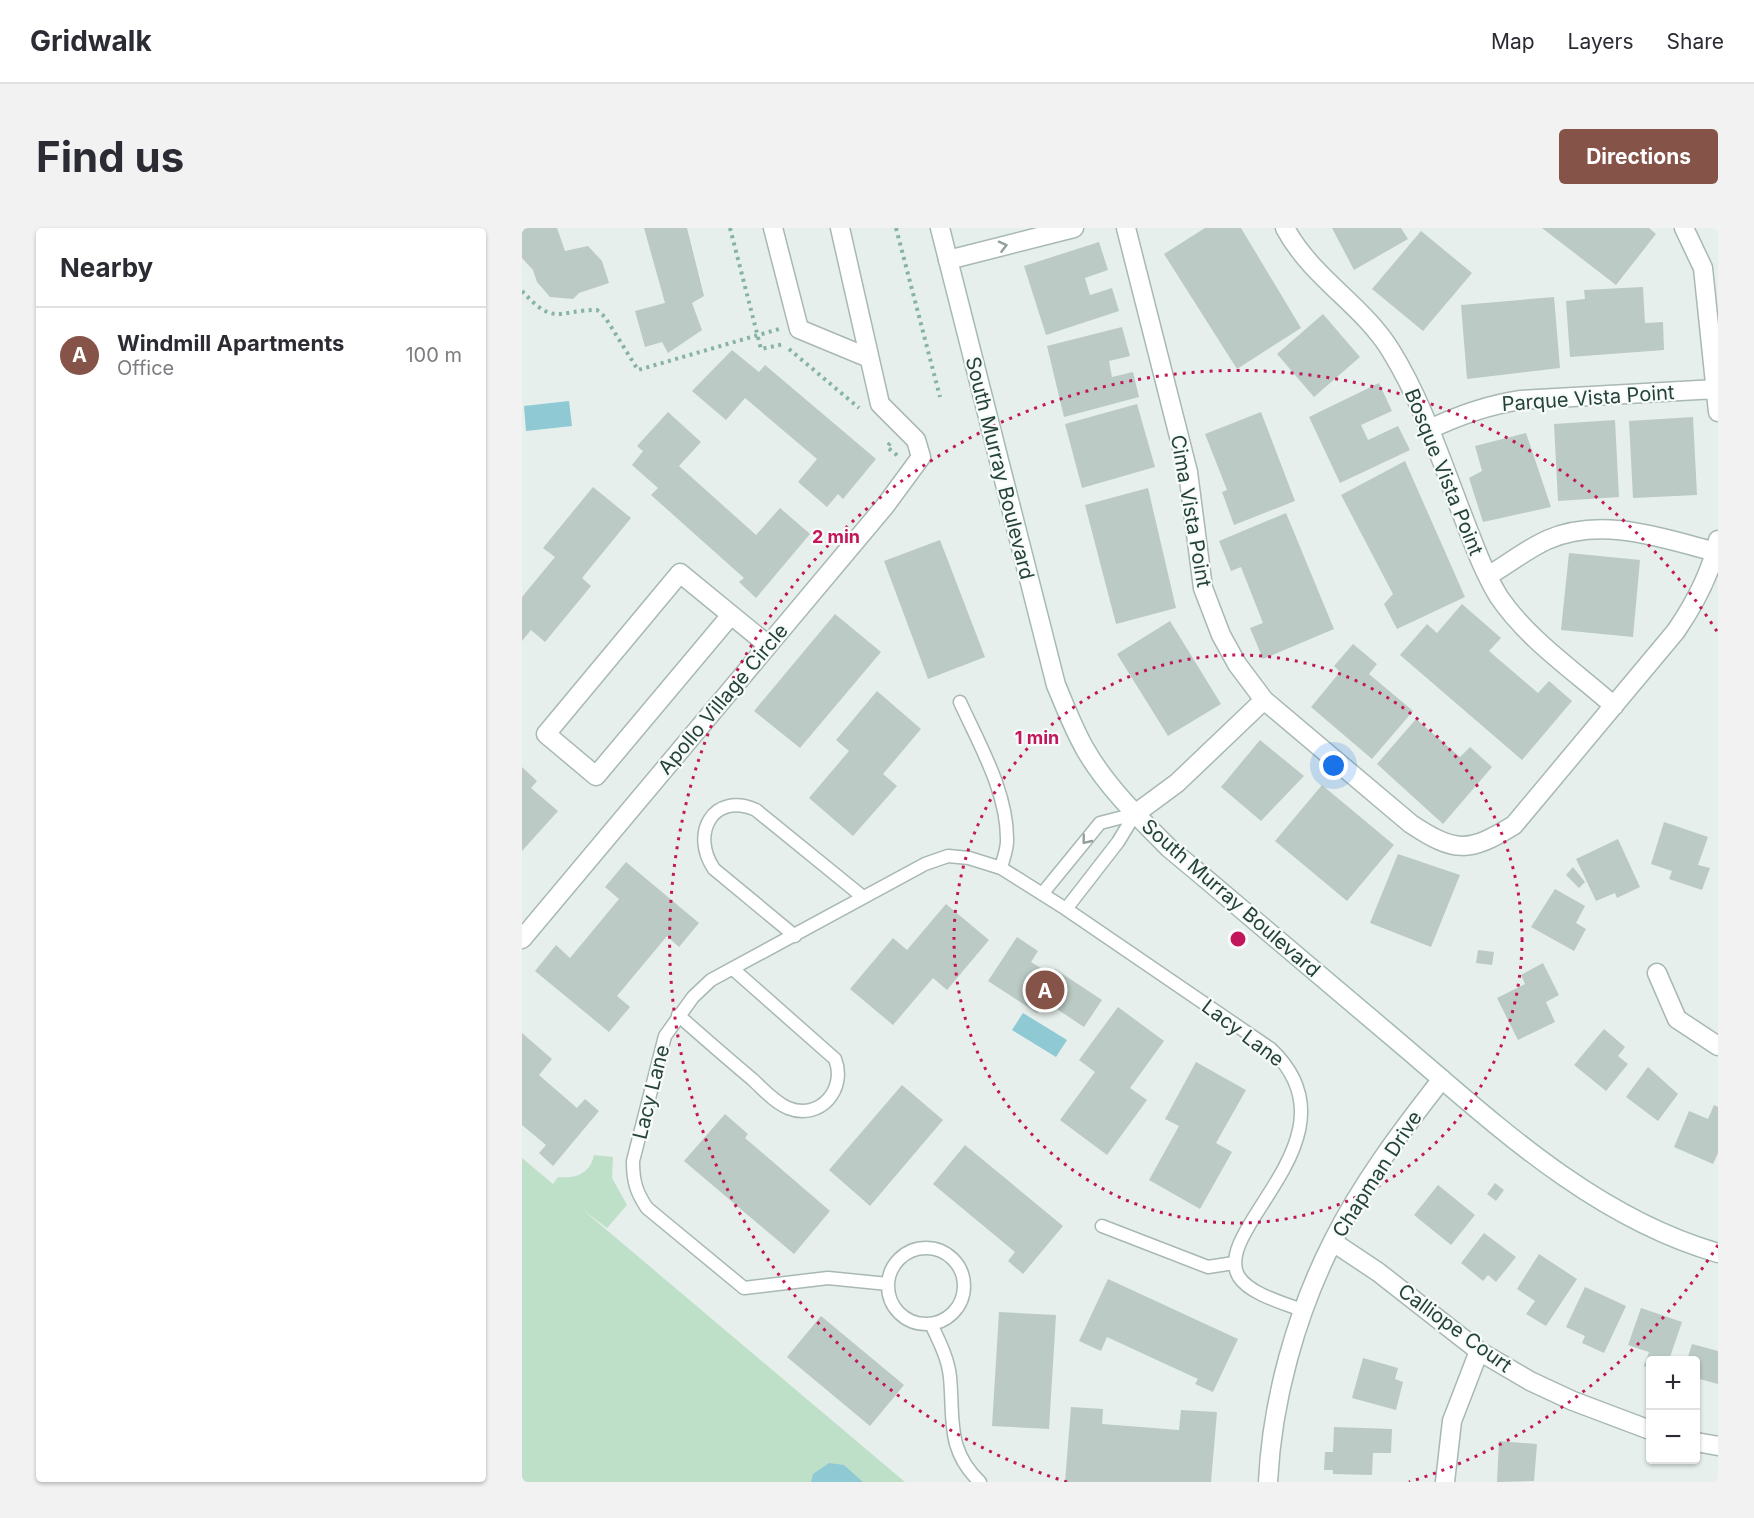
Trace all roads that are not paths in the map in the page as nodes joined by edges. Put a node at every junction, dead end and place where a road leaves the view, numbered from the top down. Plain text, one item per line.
1 (773, 228) edge
2 (840, 228) edge
3 (940, 228) edge
4 (1074, 228) edge
5 (1126, 228) edge
6 (1285, 228) edge
7 (1684, 228) edge
8 (1042, 232) edge
9 (948, 260) junction
10 (869, 358) junction
11 (1716, 389) junction
12 (1718, 412) edge
13 (1428, 430) junction
14 (1717, 546) edge
15 (1488, 576) junction
16 (731, 615) junction
17 (768, 645) junction
18 (1264, 700) junction
19 (960, 702) dead end
20 (1614, 706) junction
21 (1135, 814) junction
22 (1001, 868) junction
23 (1042, 894) junction
24 (863, 897) junction
25 (1066, 909) junction
26 (795, 936) junction
27 (522, 939) edge
28 (733, 969) junction
29 (1658, 973) dead end
30 (678, 1015) junction
31 (1718, 1046) edge
32 (1442, 1079) junction
33 (1102, 1226) dead end
34 (1333, 1242) junction
35 (1718, 1253) edge
36 (1234, 1263) junction
37 (888, 1284) junction
38 (1304, 1311) junction
39 (931, 1324) junction
40 (1479, 1351) junction
41 (1646, 1428) edge
42 (1700, 1443) edge
43 (1718, 1446) edge
44 (980, 1482) edge
45 (1268, 1482) edge
46 (1445, 1482) edge

1 - 10 street
2 - 10 street
3 - 9 street, South Murray Boulevard
4 - 8 street
5 - 18 street, Cima Vista Point
6 - 13 street, Bosque Vista Point
7 - 11 street
9 -> 8 street
9 - 21 street, South Murray Boulevard
10 - 17 street, Apollo Village Circle
11 - 12 street
11 - 13 street, Parque Vista Point
13 - 15 street, Bosque Vista Point
14 - 15 street
14 - 20 street, Cima Vista Point
15 - 20 street, Bosque Vista Point
16 - 16 street
16 - 17 street
17 - 27 street, Apollo Village Circle
18 - 20 street, Cima Vista Point
18 - 21 street
19 - 22 lane
21 -> 23 lane
21 - 25 lane
21 - 32 street, South Murray Boulevard
22 - 23 lane, Lacy Lane
22 - 24 lane, Lacy Lane
23 - 25 lane, Lacy Lane
24 - 26 lane, Lacy Lane
24 - 26 lane
25 - 36 lane, Lacy Lane
26 - 28 lane, Lacy Lane
28 - 30 lane, Lacy Lane
28 - 30 lane
29 - 31 street
30 - 37 lane, Lacy Lane
32 - 34 street, Chapman Drive
32 - 35 street, South Murray Boulevard
33 - 36 lane
34 - 38 street, Chapman Drive
34 - 40 street, Calliope Court
36 - 38 lane
37 - 39 lane
37 - 39 lane
38 - 45 street, Chapman Drive
39 - 44 lane
40 - 41 street, Calliope Court
40 - 46 street
42 - 43 street

